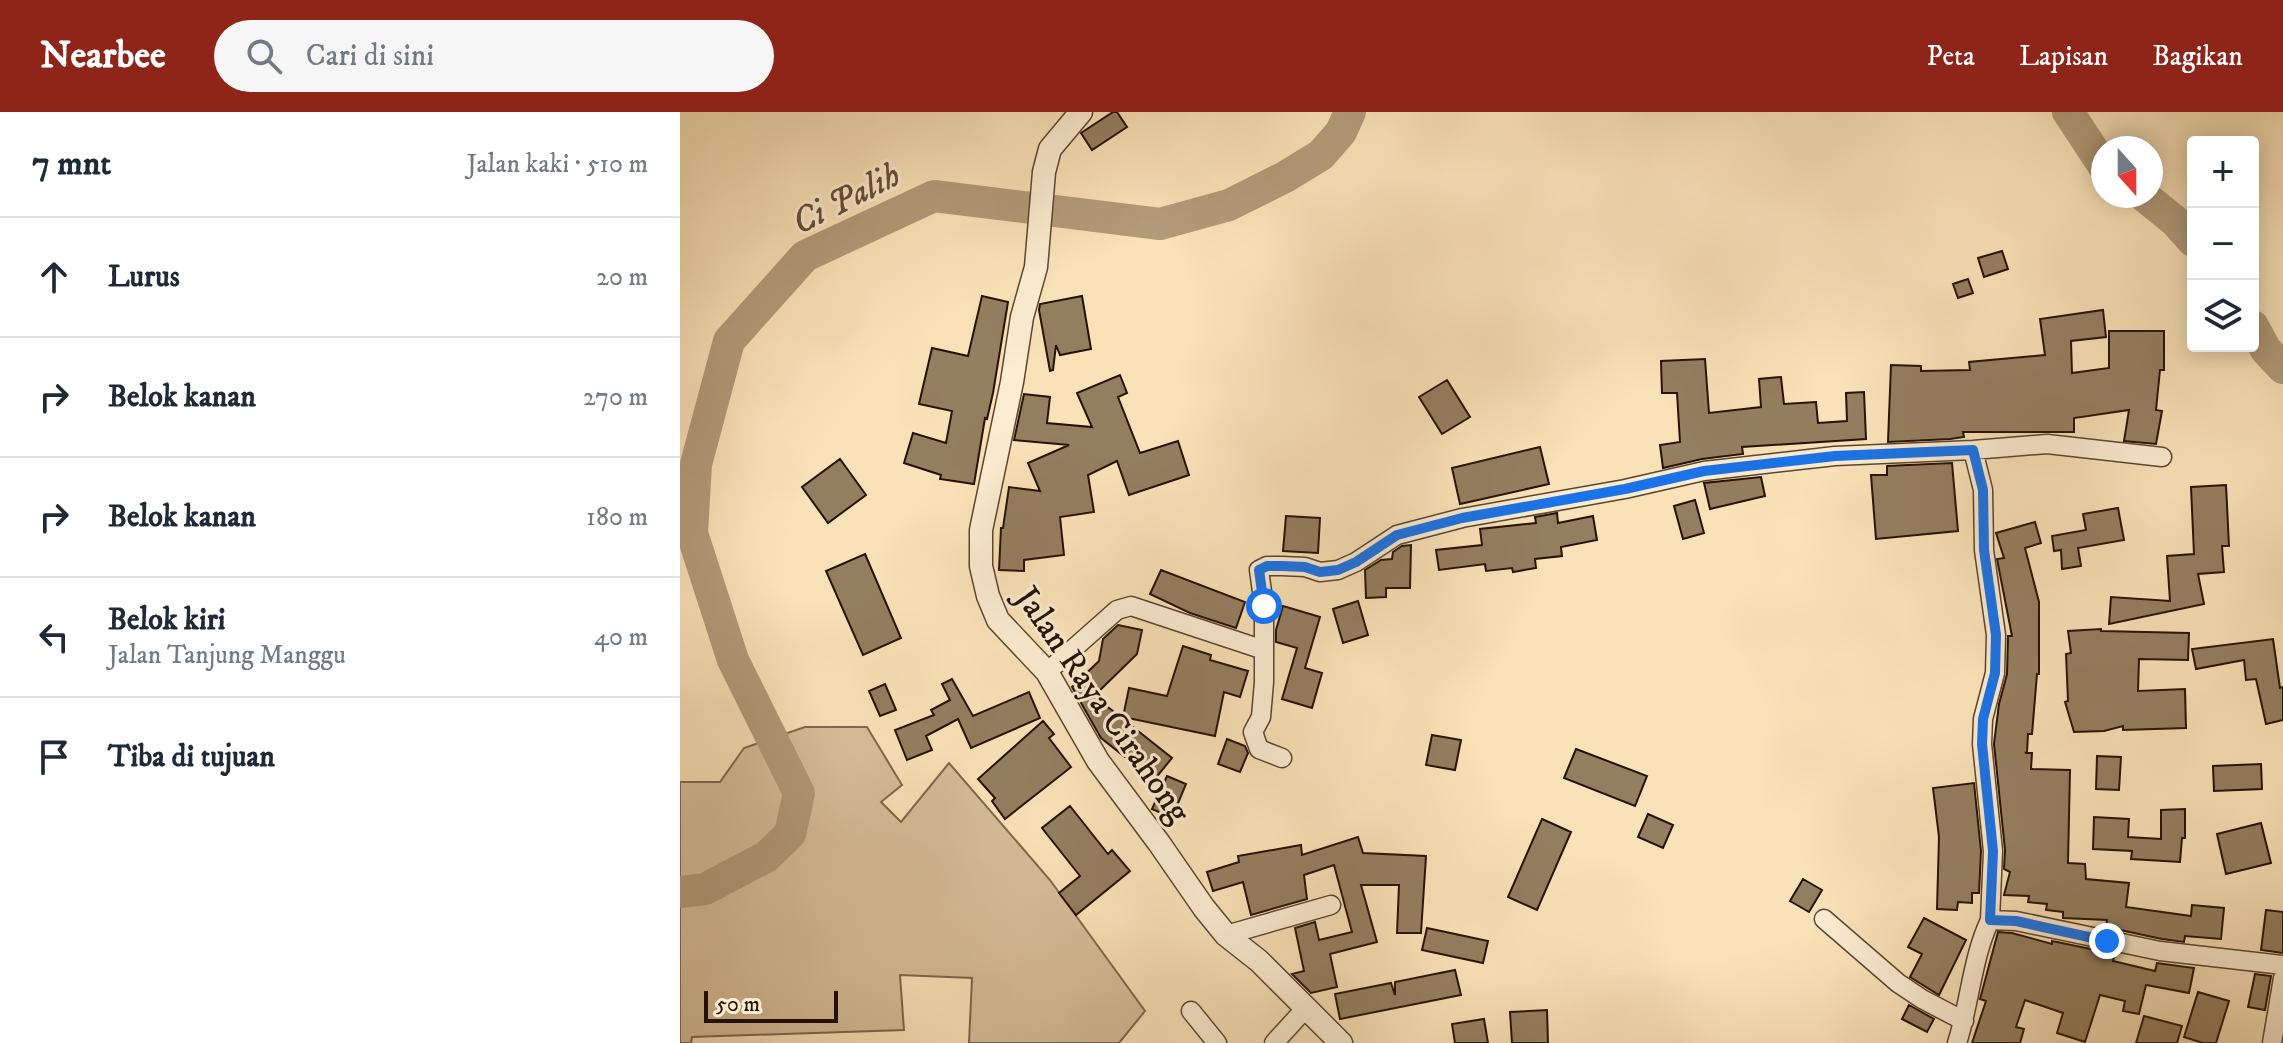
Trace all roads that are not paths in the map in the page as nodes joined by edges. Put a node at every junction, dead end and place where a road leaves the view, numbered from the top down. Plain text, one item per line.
1 (1081, 112) edge
2 (1973, 450) junction
3 (2162, 457) dead end
4 (1264, 650) junction
5 (1047, 672) junction
6 (1282, 758) dead end
7 (1331, 905) dead end
8 (1824, 919) dead end
9 (1990, 920) junction
10 (1226, 935) junction
11 (2283, 965) edge
12 (2283, 978) edge
13 (1305, 1009) junction
14 (1191, 1011) dead end
15 (1964, 1021) junction
16 (1217, 1043) edge
17 (1274, 1043) edge
18 (1341, 1043) edge
19 (1957, 1043) edge
20 (2272, 1043) edge

1 - 5 street, Jalan Raya Cirahong
2 - 3 street
2 - 4 street
2 - 9 street
4 - 5 street
4 - 6 street
5 - 10 street, Jalan Raya Cirahong
7 - 10 street
8 - 15 street
9 - 11 street
9 - 15 street
10 - 13 street, Jalan Raya Cirahong
12 - 20 street
13 - 17 street
13 - 18 street, Jalan Raya Cirahong
14 - 16 street
15 - 19 street

